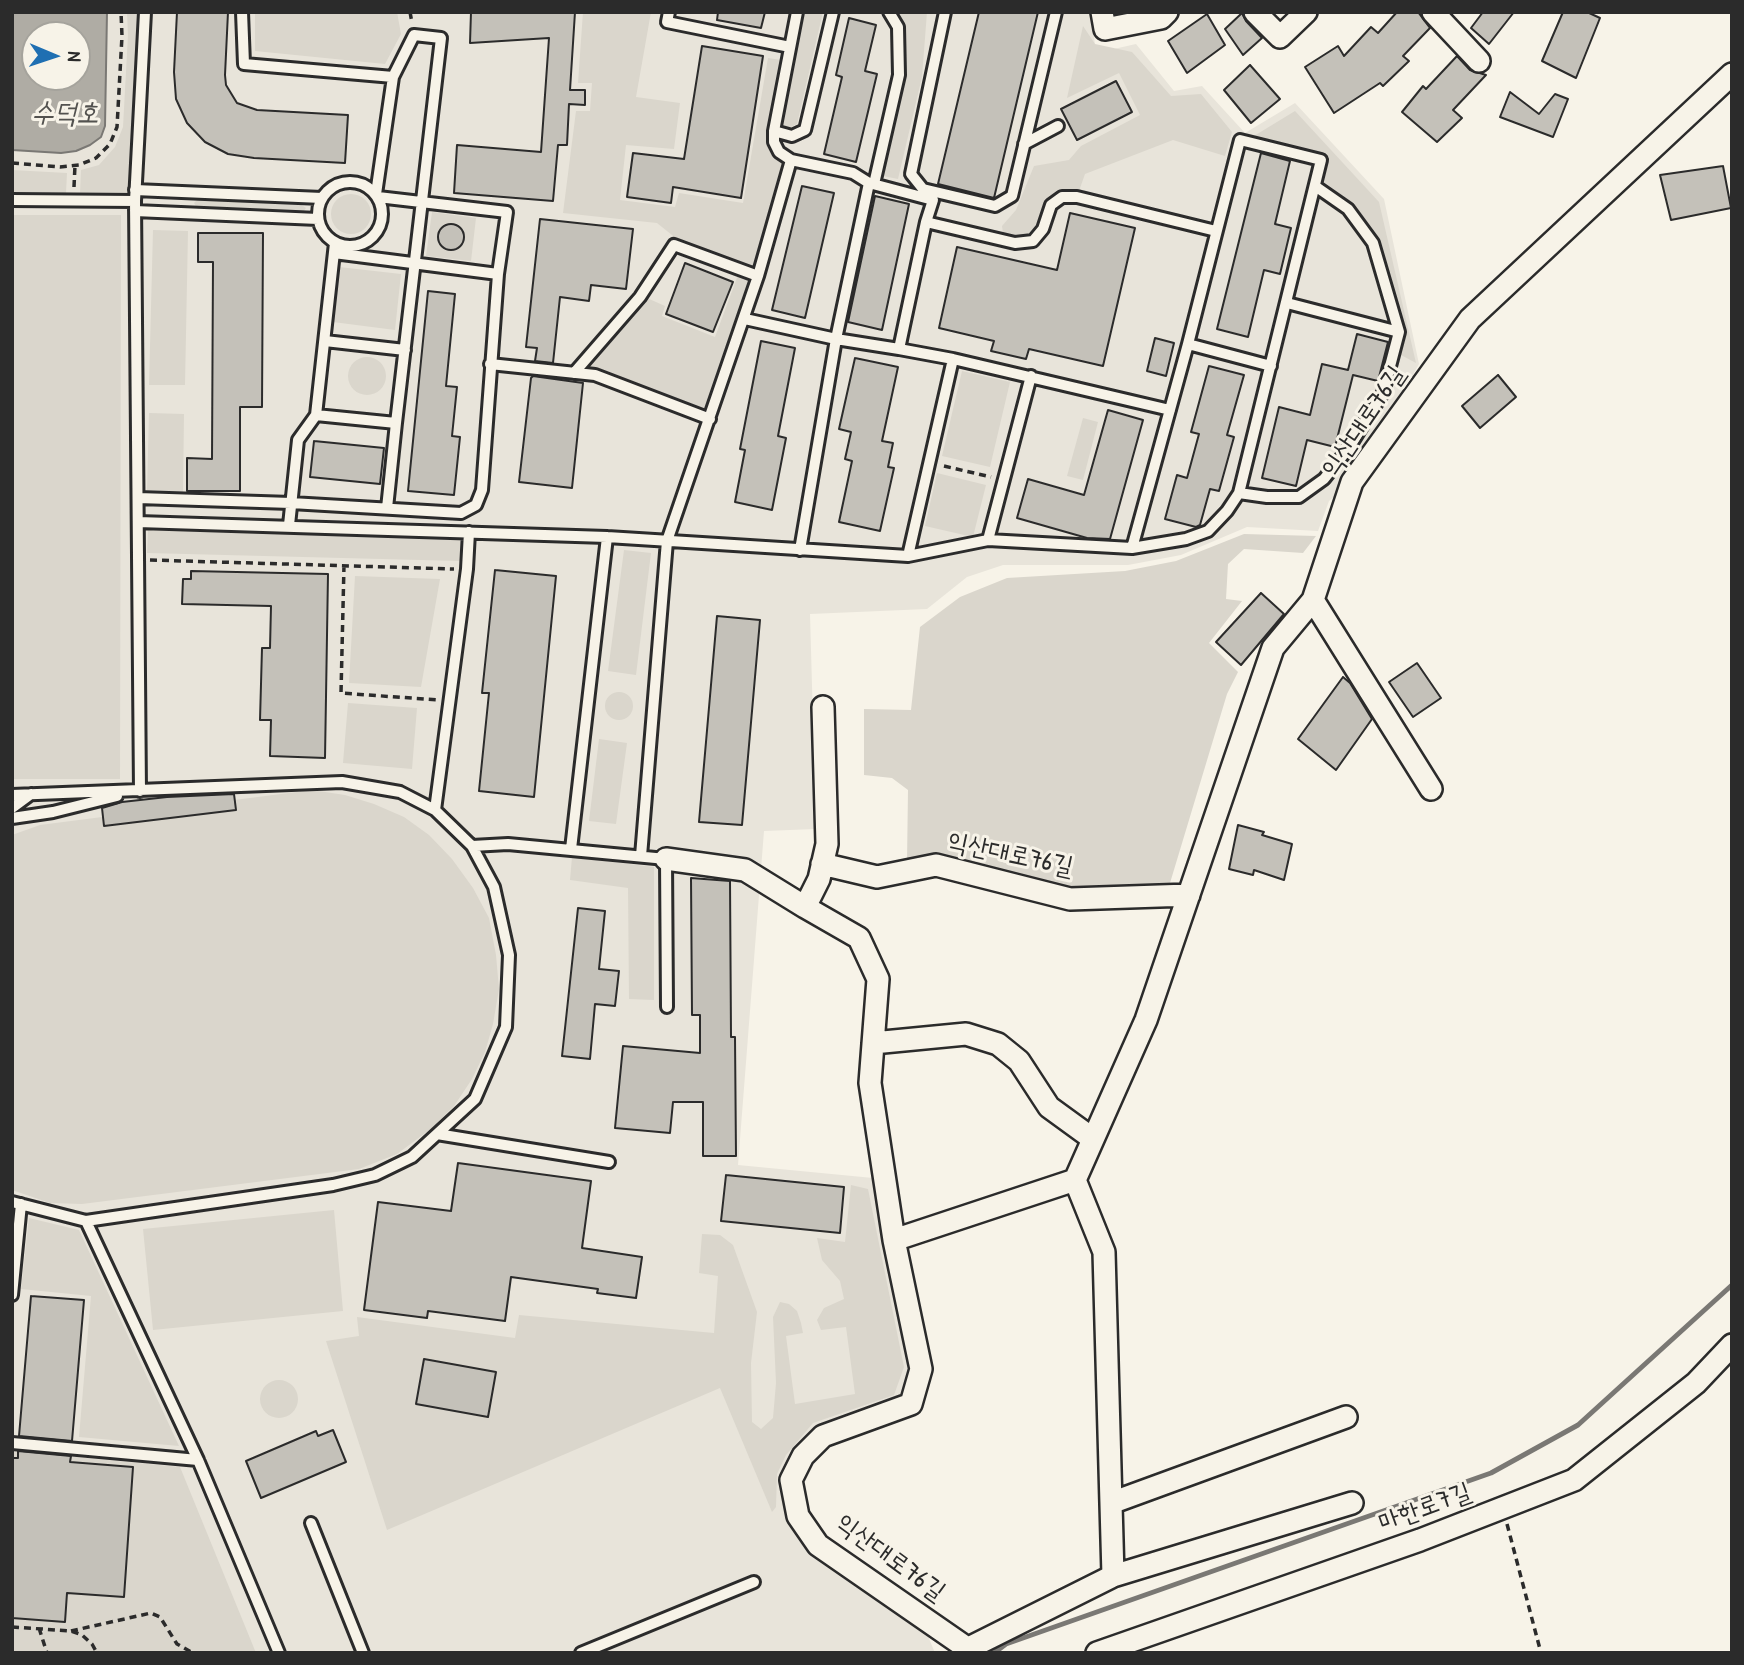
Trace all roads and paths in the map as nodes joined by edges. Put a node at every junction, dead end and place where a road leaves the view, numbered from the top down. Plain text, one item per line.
1 (121, 12) edge
2 (145, 12) edge
3 (242, 12) edge
4 (669, 12) edge
5 (797, 12) edge
6 (833, 12) edge
7 (889, 12) edge
8 (946, 12) edge
9 (1056, 12) edge
10 (1102, 12) edge
11 (1167, 12) edge
12 (1255, 12) edge
13 (1306, 12) edge
14 (1433, 12) edge
15 (790, 47) junction
16 (1479, 61) dead end
17 (1732, 74) edge
18 (393, 77) junction
19 (1058, 126) dead end
20 (774, 131) junction
21 (1024, 144) junction
22 (790, 160) junction
23 (12, 163) edge
24 (75, 165) junction
25 (872, 183) junction
26 (1315, 186) junction
27 (377, 195) junction
28 (322, 198) junction
29 (12, 200) edge
30 (74, 200) junction
31 (135, 201) junction
32 (424, 202) junction
33 (318, 219) junction
34 (926, 222) junction
35 (1216, 231) junction
36 (334, 248) junction
37 (415, 263) junction
38 (498, 274) junction
39 (758, 276) junction
40 (1287, 303) junction
41 (745, 319) junction
42 (1399, 332) junction
43 (836, 339) junction
44 (325, 341) junction
45 (1188, 344) junction
46 (899, 349) junction
47 (405, 350) junction
48 (953, 359) junction
49 (490, 364) junction
50 (1271, 366) junction
51 (574, 373) junction
52 (1031, 376) junction
53 (1170, 410) junction
54 (316, 415) junction
55 (710, 419) junction
56 (396, 423) junction
57 (929, 462) junction
58 (1003, 480) junction
59 (1239, 493) junction
60 (138, 498) junction
61 (291, 503) junction
62 (387, 508) junction
63 (138, 522) junction
64 (289, 525) junction
65 (469, 532) junction
66 (607, 537) junction
67 (988, 540) junction
68 (667, 541) junction
69 (1132, 548) junction
70 (800, 550) junction
71 (908, 556) junction
72 (139, 559) junction
73 (344, 565) junction
74 (467, 569) junction
75 (1313, 600) junction
76 (450, 701) junction
77 (823, 707) dead end
78 (1431, 789) dead end
79 (140, 791) junction
80 (31, 794) junction
81 (12, 795) edge
82 (12, 808) edge
83 (435, 810) junction
84 (12, 818) edge
85 (472, 846) junction
86 (571, 849) junction
87 (641, 856) junction
88 (666, 859) junction
89 (822, 864) junction
90 (1189, 895) junction
91 (805, 907) junction
92 (667, 1007) dead end
93 (873, 1043) junction
94 (437, 1133) junction
95 (1093, 1139) junction
96 (609, 1162) dead end
97 (1075, 1180) junction
98 (17, 1203) edge
99 (86, 1221) junction
100 (894, 1240) junction
101 (12, 1295) edge
102 (1732, 1345) edge
103 (1346, 1417) dead end
104 (12, 1443) edge
105 (198, 1460) junction
106 (1111, 1503) junction
107 (1352, 1503) dead end
108 (1503, 1509) junction
109 (311, 1523) dead end
110 (1113, 1576) junction
111 (754, 1582) dead end
112 (12, 1627) edge
113 (39, 1628) junction
114 (71, 1631) junction
115 (972, 1651) edge
116 (47, 1653) edge
117 (97, 1653) edge
118 (193, 1653) edge
119 (279, 1653) edge
120 (363, 1653) edge
121 (581, 1653) edge
122 (1097, 1653) edge
123 (1542, 1653) edge

1 - 24 path
2 - 31 lane
3 - 18 lane
4 - 15 lane
5 - 15 lane
6 - 20 lane
7 - 25 lane
8 - 21 lane
9 - 21 lane
10 - 11 street
12 - 13 street
14 - 16 street
15 - 20 lane
17 - 75 street, 익산대로76길
18 - 27 lane
18 - 32 lane
19 - 21 lane
20 - 22 lane
22 - 25 lane
22 - 39 lane
23 - 24 path
24 - 30 path
25 - 34 lane
25 - 43 lane
26 - 35 lane
26 - 40 lane
26 - 42 lane
27 - 28 lane
27 - 32 lane
27 - 36 lane
28 - 31 lane
28 - 33 lane
29 - 30 lane
30 - 31 lane
31 - 33 lane
31 - 60 lane
32 - 37 lane
32 - 38 lane
33 - 36 lane
34 - 35 lane
34 - 46 lane
35 - 45 lane
36 - 37 lane
36 - 44 lane
37 - 38 lane
37 - 47 lane
38 - 49 lane
39 - 41 lane
39 - 51 lane
40 - 42 lane
40 - 50 lane
41 - 43 lane
41 - 55 lane
42 - 59 lane
43 - 46 lane
43 - 70 lane
44 - 47 lane
44 - 54 lane
45 - 50 lane
45 - 53 lane
46 - 48 lane
47 - 56 lane
48 - 52 lane
48 - 57 lane
49 - 51 lane
49 - 62 lane
50 - 59 lane
51 - 55 lane
52 - 53 lane
52 - 58 lane
53 - 69 lane
54 - 56 lane
54 - 61 lane
55 - 68 lane
56 - 62 lane
57 - 58 path
57 - 71 lane
58 - 67 lane
59 - 69 lane
60 - 61 lane
60 - 63 lane
61 - 62 lane
61 - 64 lane
63 - 64 lane
63 - 72 lane
64 - 65 lane
65 - 66 lane
65 - 74 lane
66 - 68 lane
66 - 86 lane
67 - 69 lane
67 - 71 lane
68 - 70 lane
68 - 87 lane
70 - 71 lane
72 - 73 path
72 - 79 lane
73 - 74 path
73 - 76 path
74 - 76 lane
75 - 78 street
75 - 90 street, 익산대로76길
76 - 83 lane
77 - 89 street
79 - 80 lane
79 - 83 lane
79 - 84 lane
80 - 81 lane
80 - 82 lane
83 - 85 lane
85 - 86 lane
85 - 94 lane
86 - 87 lane
87 - 88 lane
88 - 91 street, 익산대로76길
88 - 92 lane
89 - 90 street, 익산대로76길
89 - 91 street
90 - 95 street, 익산대로76길
91 - 93 street, 익산대로76길
93 - 95 street
93 - 100 street, 익산대로76길
94 - 96 lane
94 - 99 lane
95 - 97 street, 익산대로76길
97 - 100 street
97 - 106 street
98 - 99 lane
98 - 101 lane
99 - 105 lane
100 - 115 street, 익산대로76길
102 - 108 street, 마한로7길
103 - 106 street
104 - 105 lane
105 - 119 lane
106 - 110 street
107 - 110 street, 익산대로76길
108 - 122 street, 마한로7길
108 - 123 path
109 - 120 lane
110 - 115 street, 익산대로76길
111 - 121 lane
112 - 113 path
113 - 114 path
113 - 116 path
114 - 117 path
114 - 118 path

